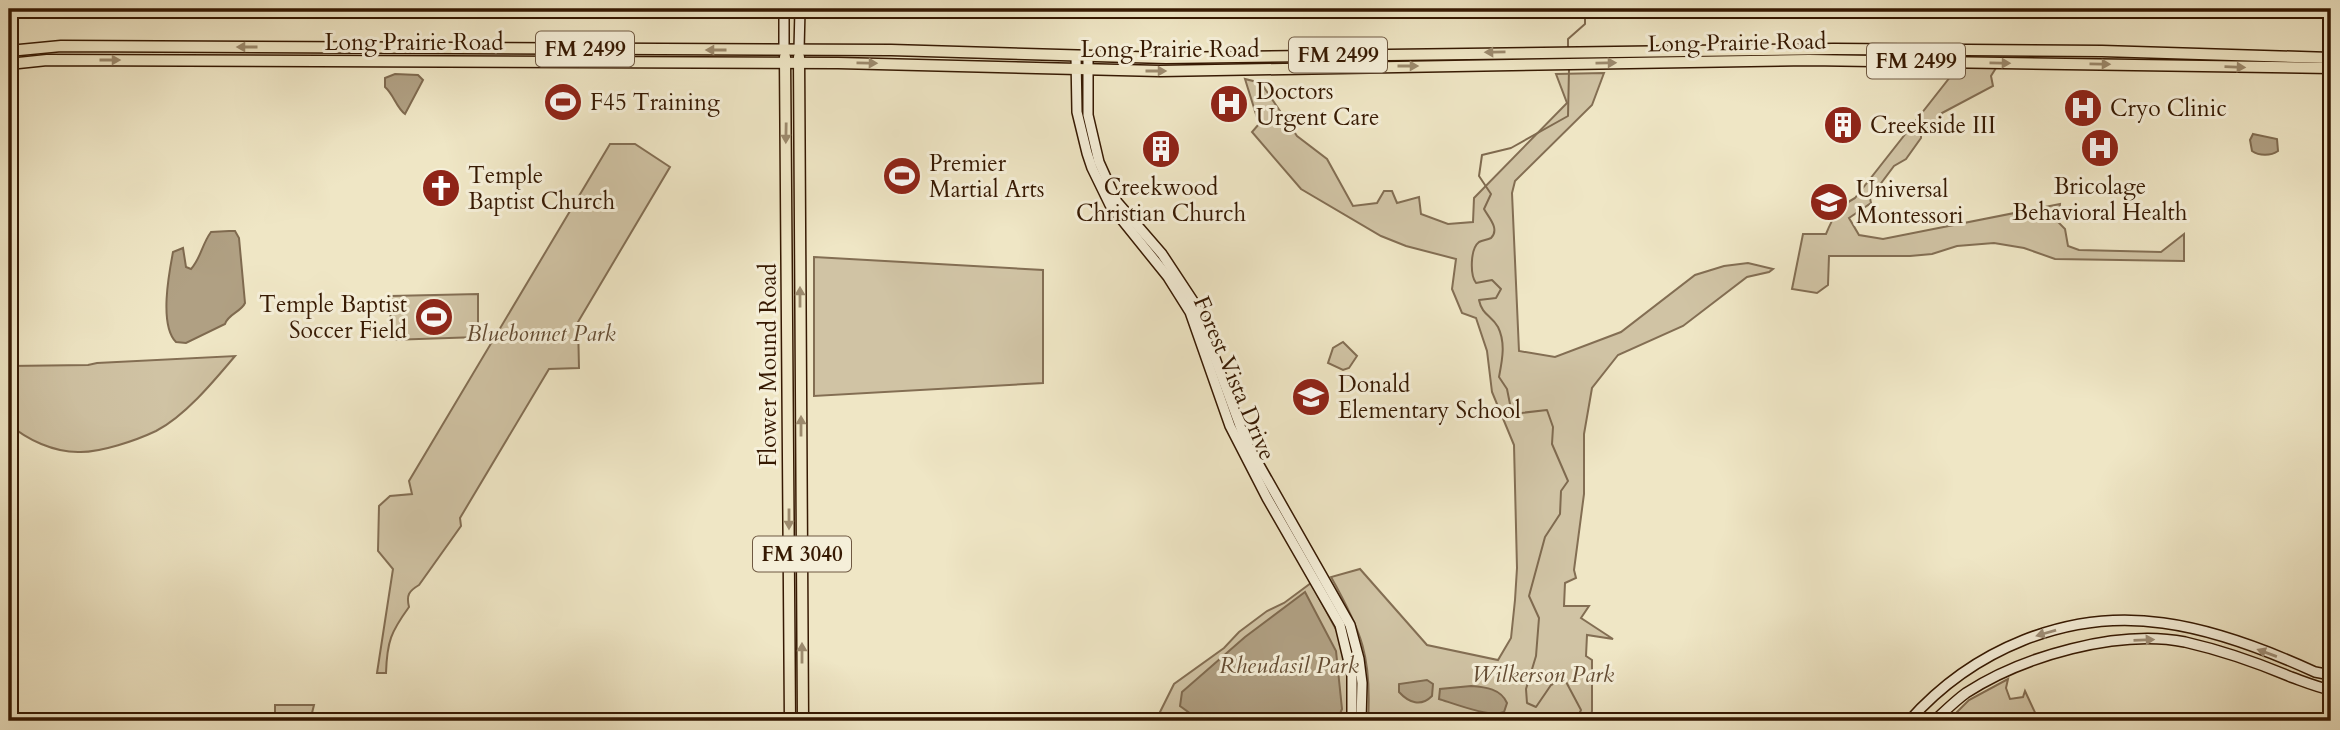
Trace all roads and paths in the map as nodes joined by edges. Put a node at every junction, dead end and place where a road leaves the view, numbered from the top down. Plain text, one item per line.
1 (784, 9) edge
2 (800, 9) edge
3 (643, 49) junction
4 (671, 49) junction
5 (784, 50) junction
6 (799, 50) junction
7 (9, 51) edge
8 (968, 52) junction
9 (1011, 54) junction
10 (1076, 56) junction
11 (1088, 56) junction
12 (2331, 58) edge
13 (610, 62) junction
14 (643, 62) junction
15 (740, 63) junction
16 (785, 63) junction
17 (799, 63) junction
18 (9, 64) edge
19 (903, 64) junction
20 (962, 65) junction
21 (1082, 68) junction
22 (2331, 68) edge
23 (786, 83) junction
24 (786, 226) junction
25 (800, 226) junction
26 (1264, 484) junction
27 (2331, 675) edge
28 (2331, 690) edge
29 (790, 721) edge
30 (803, 721) edge
31 (1352, 721) edge
32 (1361, 721) edge
33 (1909, 721) edge
34 (1934, 721) edge

1 - 5 main road, Flower Mound Road
2 - 6 main road, Flower Mound Road
3 - 4 main road, Long Prairie Road / FM 2499
3 -> 7 main road, Long Prairie Road / FM 2499
3 - 13 main road
5 -> 4 main road, Long Prairie Road / FM 2499
4 - 14 main road
5 - 6 main road, Long Prairie Road / FM 2499
5 - 16 main road, Flower Mound Road / FM 3040
6 - 8 main road, Long Prairie Road / FM 2499
6 - 17 main road, Flower Mound Road / FM 3040
8 - 9 main road, Long Prairie Road / FM 2499
8 - 19 main road
9 - 10 main road, Long Prairie Road / FM 2499
9 - 20 main road
10 - 11 main road, Long Prairie Road / FM 2499
10 - 21 main road, Forest Vista Drive
12 -> 11 main road, Long Prairie Road / FM 2499
11 - 21 main road, Forest Vista Drive
13 - 14 main road, Long Prairie Road / FM 2499
18 -> 13 main road, Long Prairie Road / FM 2499
14 - 15 main road, Long Prairie Road / FM 2499
15 - 16 main road, Long Prairie Road / FM 2499
15 - 23 main road
16 - 17 main road, Long Prairie Road / FM 2499
16 - 23 main road, Flower Mound Road / FM 3040
17 -> 19 main road, Long Prairie Road / FM 2499
17 - 25 main road, Flower Mound Road / FM 3040
19 - 20 main road, Long Prairie Road / FM 2499
20 - 21 main road, Long Prairie Road / FM 2499
21 -> 22 main road, Long Prairie Road / FM 2499
21 - 26 main road, Forest Vista Drive
23 -> 24 main road, Flower Mound Road / FM 3040
24 - 25 main road
24 -> 29 main road, Flower Mound Road / FM 3040
30 -> 25 main road, Flower Mound Road / FM 3040
26 - 31 main road, Forest Vista Drive
26 - 32 main road, Forest Vista Drive
27 -> 33 main road
34 -> 28 main road

